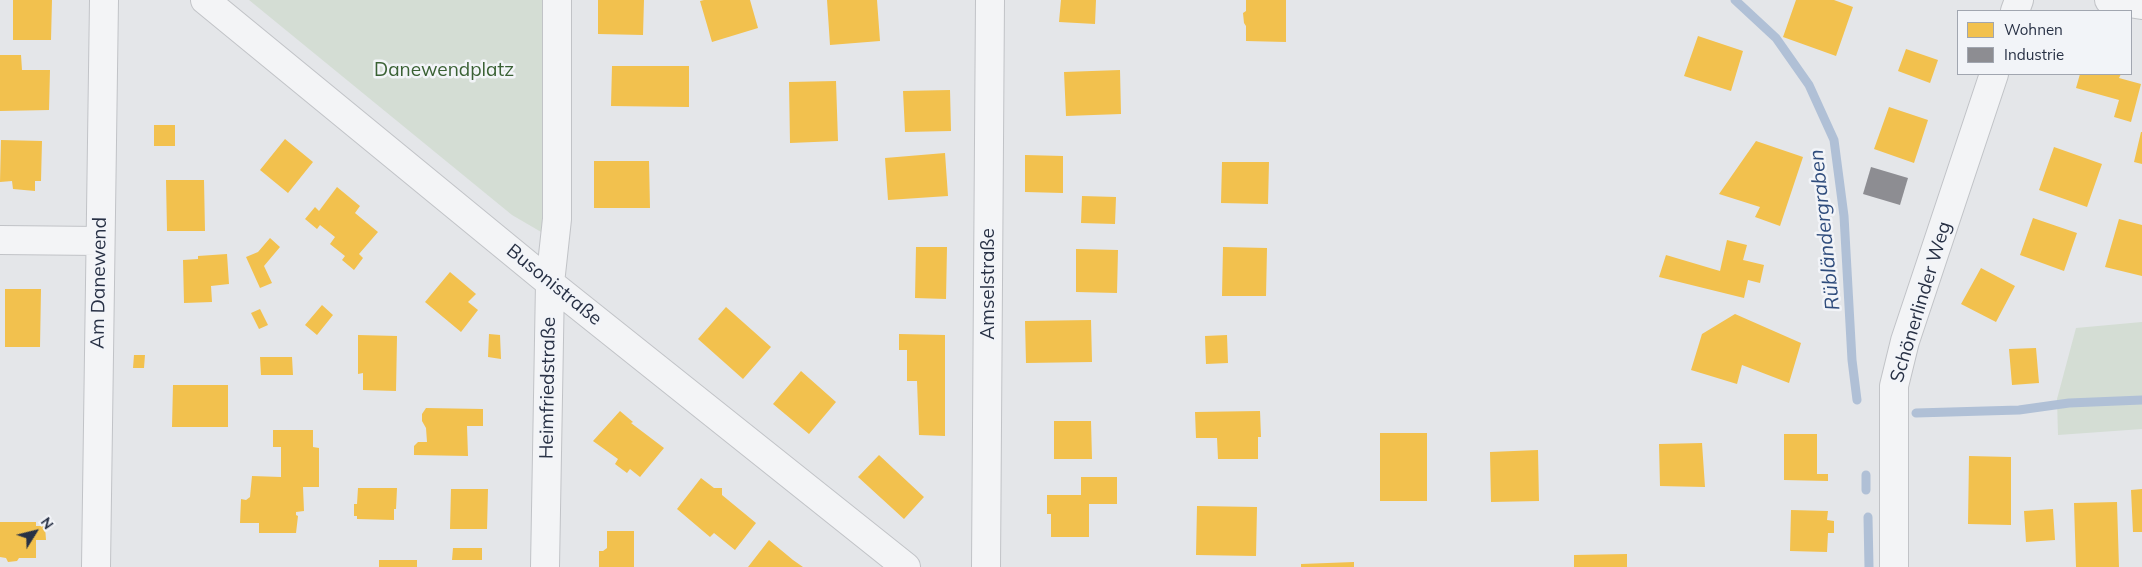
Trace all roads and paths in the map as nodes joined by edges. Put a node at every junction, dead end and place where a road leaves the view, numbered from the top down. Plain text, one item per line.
1 (104, 0) edge
2 (204, 0) edge
3 (557, 0) edge
4 (990, 0) edge
5 (2109, 0) edge
6 (2142, 4) edge
7 (1994, 75) edge
8 (0, 240) edge
9 (100, 241) junction
10 (550, 282) junction
11 (96, 567) edge
12 (545, 567) edge
13 (906, 567) edge
14 (986, 567) edge
15 (1894, 567) edge

1 - 9 street, Am Danewend
2 - 10 street, Busonistraße
3 - 10 street, Heimfriedstraße
4 - 14 street, Amselstraße
5 - 6 street
7 - 15 street, Schönerlinder Weg
8 - 9 street
9 - 11 street, Am Danewend
10 - 12 street, Heimfriedstraße
10 - 13 street, Busonistraße

